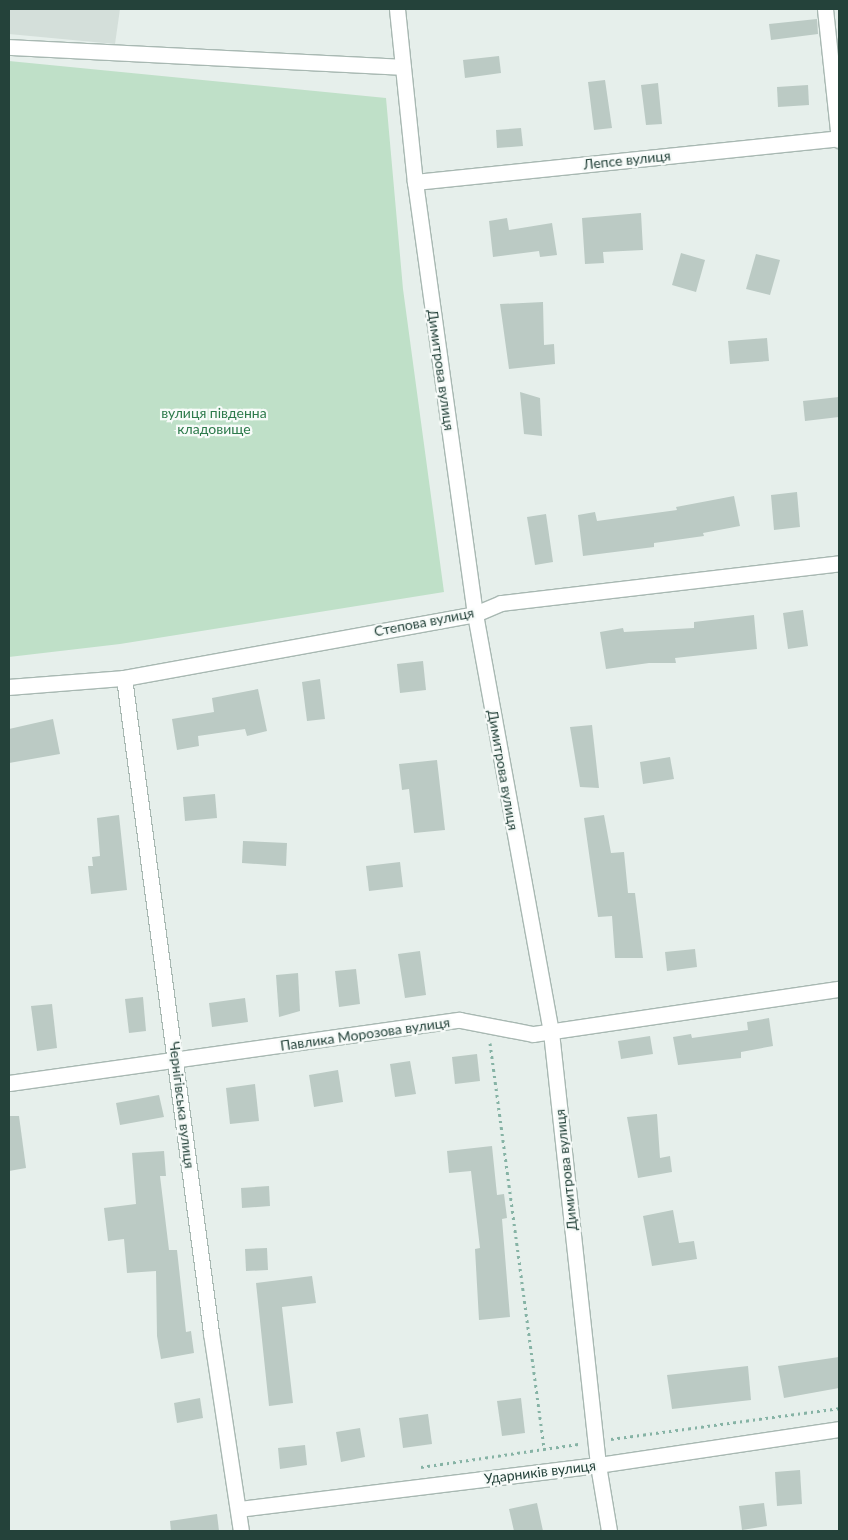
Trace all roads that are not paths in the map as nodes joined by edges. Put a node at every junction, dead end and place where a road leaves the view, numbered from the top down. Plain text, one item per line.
1 (397, 9) edge
2 (825, 9) edge
3 (9, 47) edge
4 (402, 66) junction
5 (839, 138) edge
6 (414, 182) junction
7 (839, 563) edge
8 (474, 614) junction
9 (124, 678) junction
10 (9, 687) edge
11 (839, 989) edge
12 (551, 1032) junction
13 (176, 1060) junction
14 (9, 1083) edge
15 (839, 1429) edge
16 (598, 1465) junction
17 (239, 1509) junction
18 (241, 1531) edge
19 (609, 1531) edge

1 - 4 street, Димитрова вулиця
2 - 5 street
3 - 4 street
4 - 6 street, Димитрова вулиця
5 - 6 street, Лепсе вулиця
6 - 8 street, Димитрова вулиця
7 - 8 street, Степова вулиця
8 - 9 street, Степова вулиця
8 - 12 street, Димитрова вулиця
9 - 10 street, Степова вулиця
9 - 13 street, Чернігівська вулиця
11 - 12 street, Павлика Морозова вулиця
12 - 13 street, Павлика Морозова вулиця
12 - 16 street, Димитрова вулиця
13 - 14 street, Павлика Морозова вулиця
13 - 17 street, Чернігівська вулиця
15 - 16 street, Ударників вулиця
16 - 17 street, Ударників вулиця
16 - 19 street, Димитрова вулиця
17 - 18 street, Чернігівська вулиця

